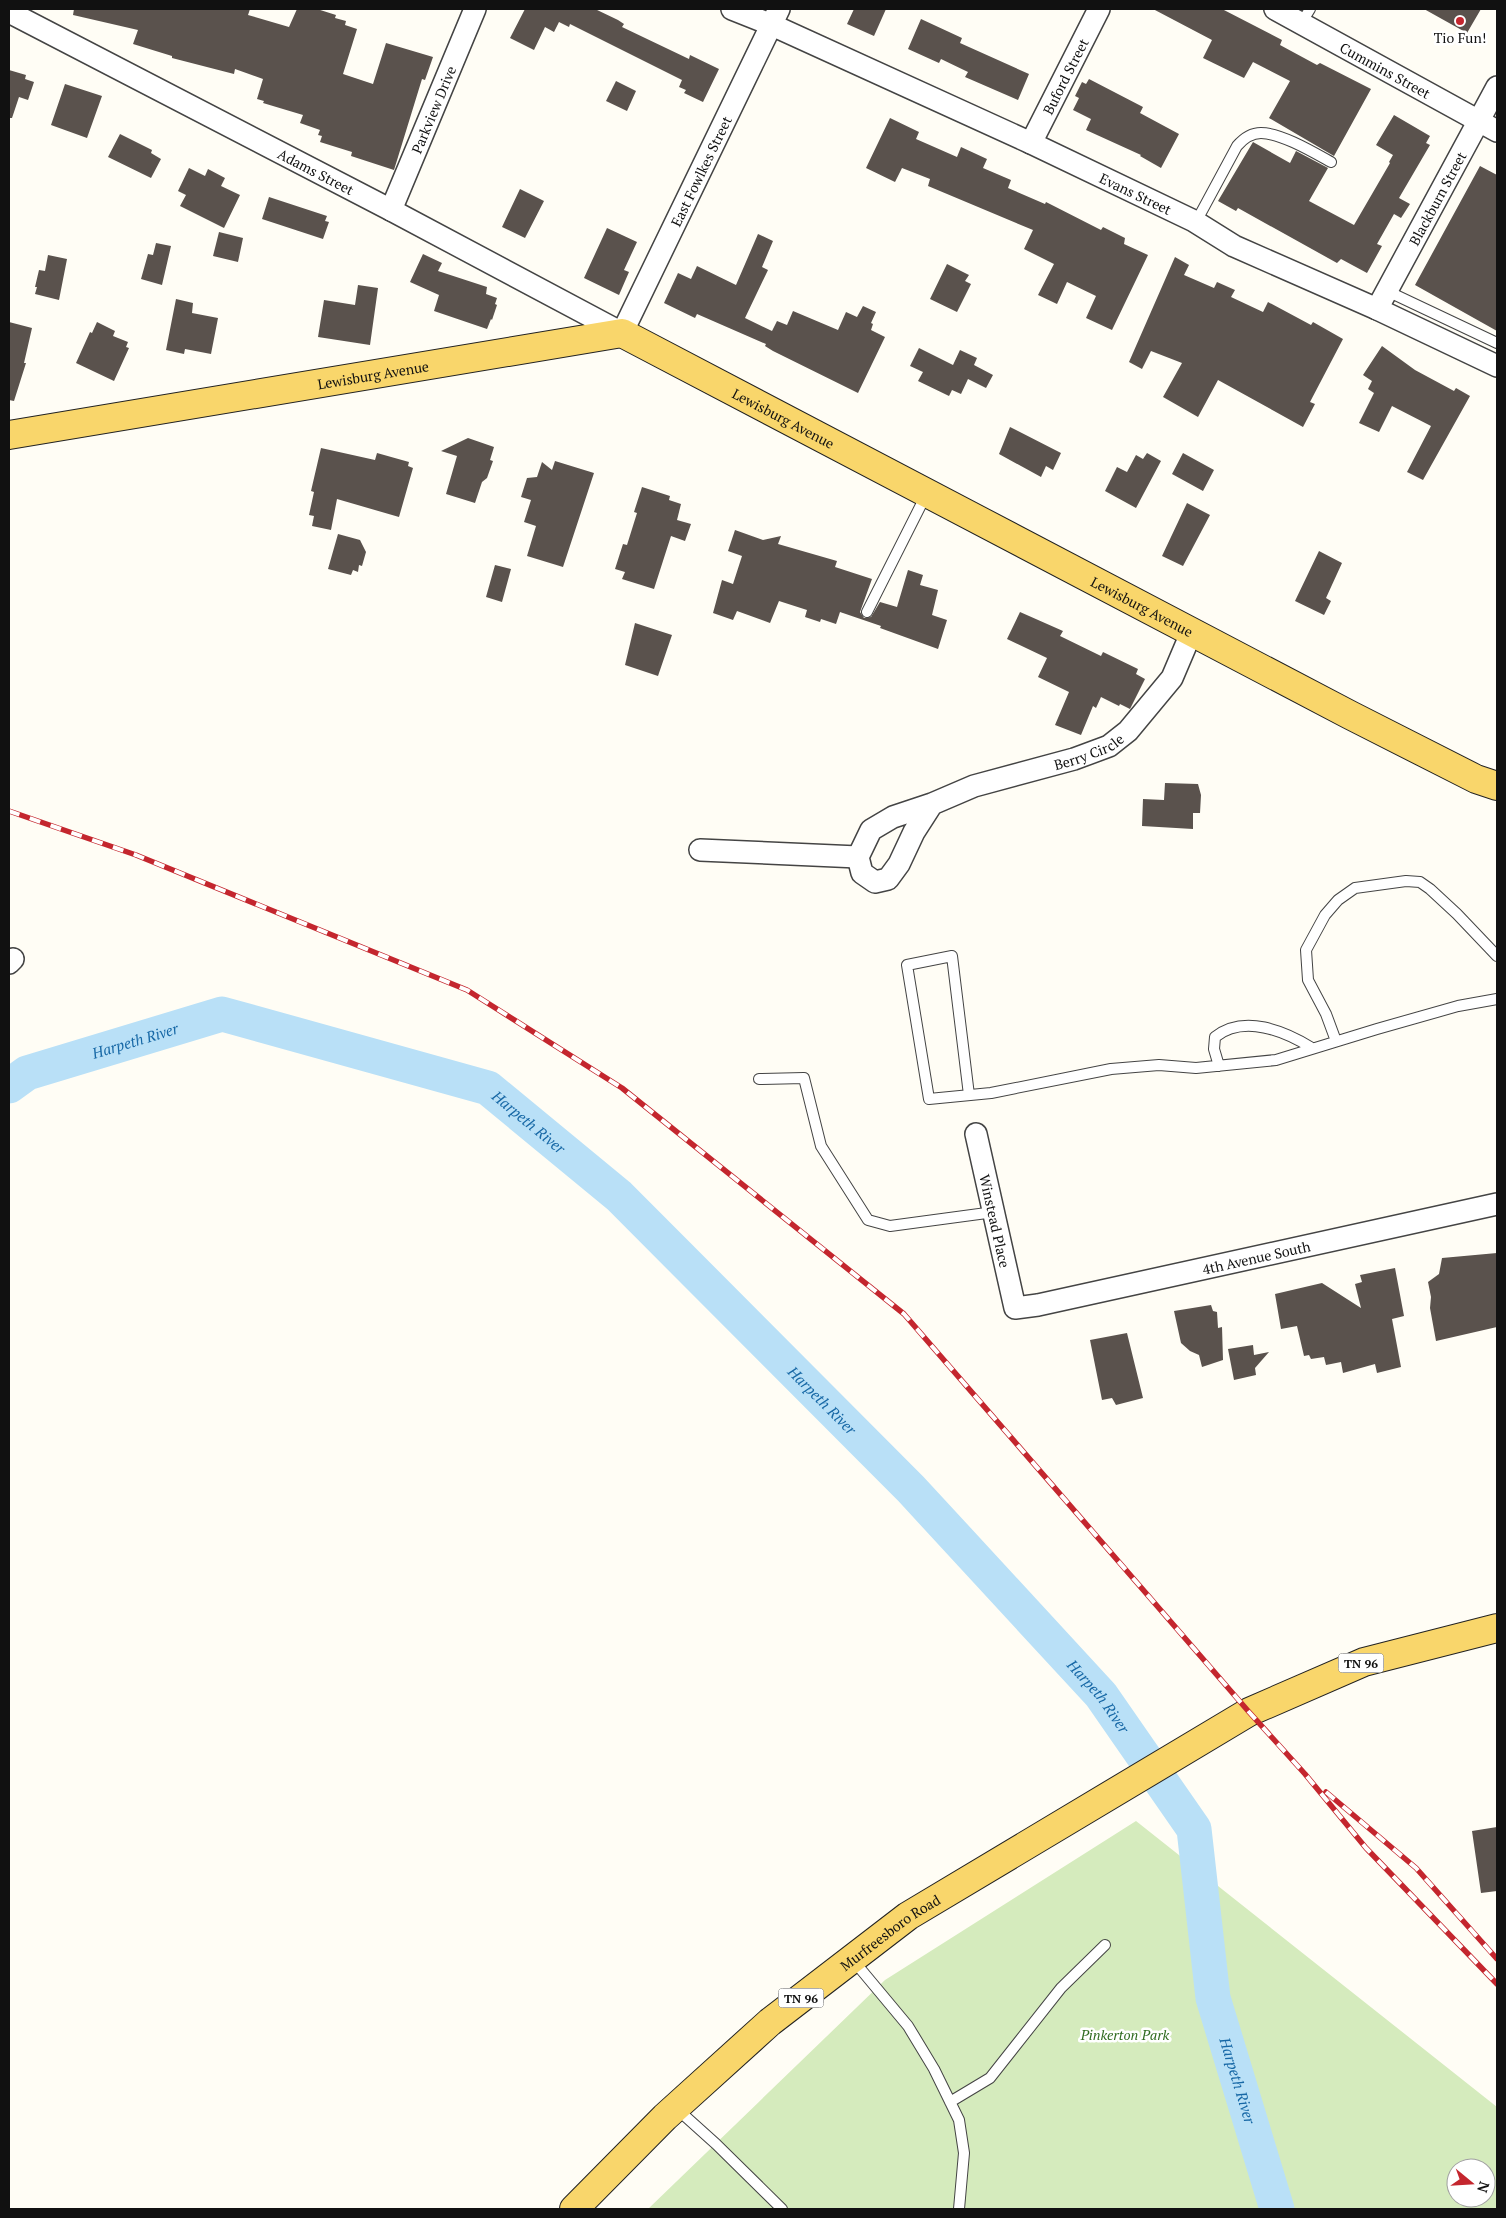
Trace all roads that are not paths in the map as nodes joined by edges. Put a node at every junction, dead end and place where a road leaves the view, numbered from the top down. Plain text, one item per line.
1 (475, 9) edge
2 (732, 9) edge
3 (1100, 9) edge
4 (1275, 9) edge
5 (9, 12) edge
6 (1306, 16) edge
7 (775, 17) edge
8 (1497, 87) edge
9 (1478, 120) junction
10 (1497, 131) edge
11 (1032, 143) junction
12 (1330, 162) dead end
13 (391, 210) junction
14 (1196, 222) junction
15 (1382, 300) junction
16 (622, 333) junction
17 (1497, 344) edge
18 (1497, 366) edge
19 (9, 435) edge
20 (927, 492) junction
21 (867, 612) dead end
22 (1192, 631) junction
23 (1497, 786) edge
24 (932, 804) junction
25 (700, 850) dead end
26 (858, 857) junction
27 (1497, 956) edge
28 (1497, 999) edge
29 (1336, 1041) junction
30 (1312, 1048) junction
31 (1219, 1066) junction
32 (758, 1078) dead end
33 (969, 1095) junction
34 (976, 1134) dead end
35 (1497, 1204) edge
36 (994, 1212) junction
37 (1015, 1308) joint
38 (1497, 1628) edge
39 (1104, 1945) dead end
40 (852, 1959) junction
41 (950, 2102) junction
42 (675, 2108) junction
43 (574, 2209) edge
44 (782, 2209) edge
45 (959, 2209) edge

1 - 13 street, Parkview Drive
2 - 7 street
3 - 11 street, Buford Street
4 - 6 street, Cummins Street
5 - 13 street, Adams Street
6 - 9 street, Cummins Street
7 - 11 street, Evans Street
7 - 16 street, East Fowlkes Street
8 - 9 street, Blackburn Street
9 - 10 street, Cummins Street
9 - 15 street, Blackburn Street
11 - 14 street, Evans Street
12 - 14 lane
13 - 16 street, Adams Street
14 - 15 street, Evans Street
15 - 17 lane
15 - 18 street, Evans Street
16 - 19 main road, Lewisburg Avenue
16 - 20 main road, Lewisburg Avenue
20 - 21 lane
20 - 22 main road, Lewisburg Avenue
22 - 23 main road, Lewisburg Avenue
22 - 24 street, Berry Circle
24 - 26 street, Berry Circle
24 - 26 street
25 - 26 street
27 - 29 lane
28 - 29 lane
29 - 30 lane
30 - 31 lane
30 - 31 lane
31 - 33 lane
32 - 36 lane
33 - 33 lane
34 - 36 street, Winstead Place
35 - 37 street, 4th Avenue South
36 - 37 street, Winstead Place
38 - 40 main road, Murfreesboro Road / TN 96
39 - 41 lane
40 - 41 lane
40 - 42 main road, Murfreesboro Road / TN 96
41 - 45 lane
42 - 43 main road, Murfreesboro Road / TN 96
42 - 44 lane

